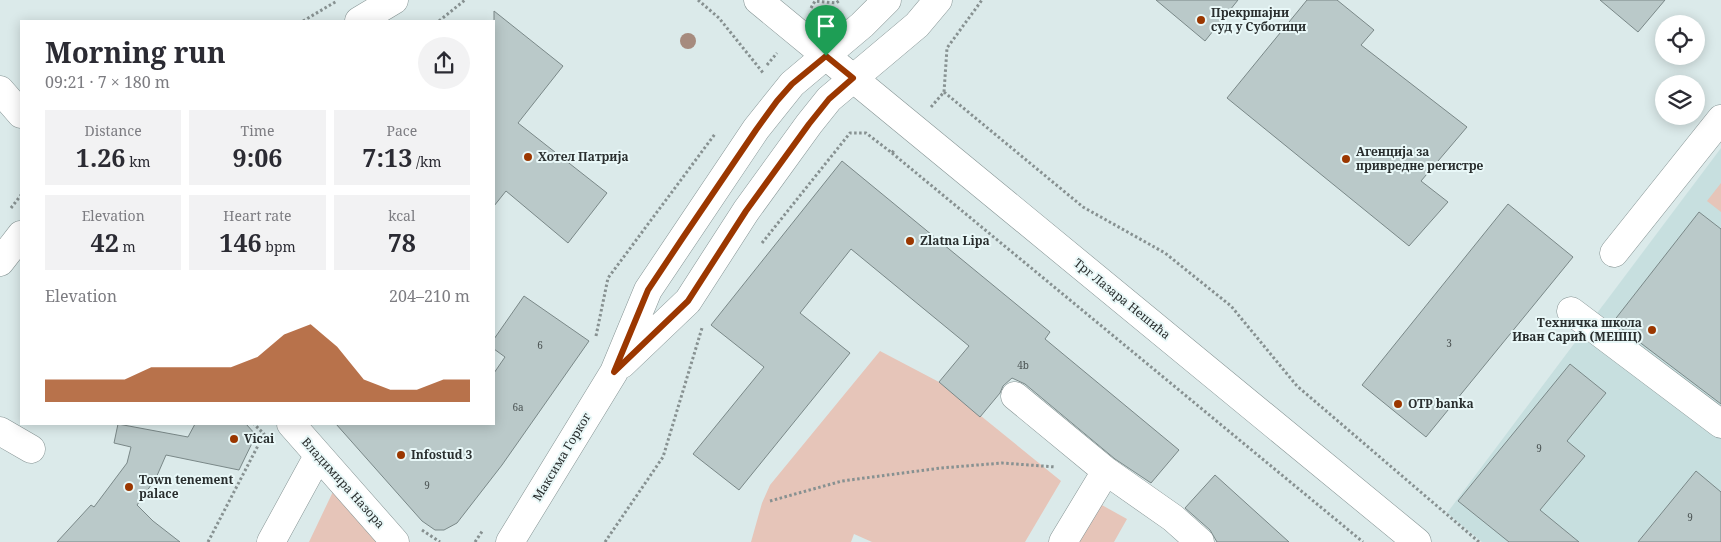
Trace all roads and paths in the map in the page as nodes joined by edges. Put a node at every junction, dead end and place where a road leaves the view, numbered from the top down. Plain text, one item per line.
1 (339, 0) edge
2 (394, 0) edge
3 (465, 0) edge
4 (698, 0) edge
5 (758, 0) edge
6 (887, 0) edge
7 (938, 0) edge
8 (982, 0) edge
9 (305, 20) edge
10 (361, 20) edge
11 (440, 20) edge
12 (826, 56) junction
13 (762, 71) dead end
14 (853, 78) junction
15 (0, 90) edge
16 (944, 92) junction
17 (20, 113) edge
18 (1721, 119) edge
19 (913, 127) junction
20 (892, 153) junction
21 (20, 236) edge
22 (756, 250) dead end
23 (1614, 253) dead end
24 (0, 262) edge
25 (1571, 310) dead end
26 (704, 321) dead end
27 (614, 372) junction
28 (1015, 396) dead end
29 (1721, 424) edge
30 (255, 425) edge
31 (292, 425) edge
32 (0, 431) edge
33 (31, 449) dead end
34 (318, 456) junction
35 (1059, 468) dead end
36 (1106, 471) junction
37 (770, 501) dead end
38 (208, 542) edge
39 (271, 542) edge
40 (395, 542) edge
41 (510, 542) edge
42 (605, 542) edge
43 (1063, 542) edge
44 (1200, 542) edge
45 (1363, 542) edge
46 (1417, 542) edge
47 (1479, 542) edge

1 - 9 path
2 - 10 main road
3 - 11 path
4 - 13 path
5 - 12 main road, Трг Лазара Нешића
6 - 12 main road, Максима Горког
7 - 14 main road, Максима Горког
8 - 16 path
12 - 14 main road, Трг Лазара Нешића
12 - 27 main road, Максима Горког
14 - 19 main road, Трг Лазара Нешића
14 - 27 main road, Максима Горког
15 - 17 main road
16 - 19 path
16 - 47 path
18 - 23 main road
19 - 20 path
19 - 46 main road, Трг Лазара Нешића
20 - 22 path
20 - 45 path
21 - 24 main road
25 - 29 main road
26 - 42 path
27 - 41 main road, Максима Горког
28 - 36 main road
30 - 38 path
31 - 34 main road, Владимира Назора
32 - 33 main road
34 - 39 main road
34 - 40 main road, Владимира Назора
35 - 37 path
36 - 43 main road
36 - 44 main road

